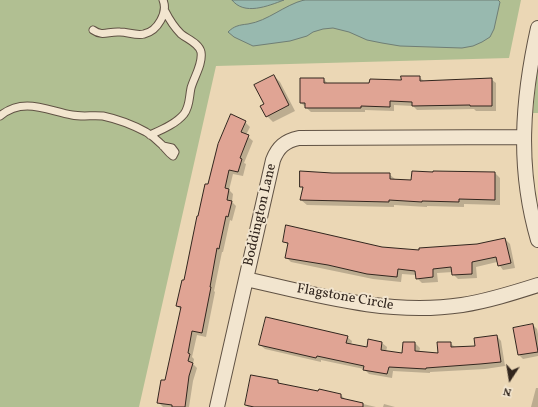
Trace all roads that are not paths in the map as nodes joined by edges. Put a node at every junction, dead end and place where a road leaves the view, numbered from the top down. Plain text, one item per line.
1 (163, 0) edge
2 (165, 11) junction
3 (538, 28) edge
4 (93, 30) dead end
5 (0, 116) edge
6 (150, 135) junction
7 (524, 137) junction
8 (163, 146) dead end
9 (538, 240) edge
10 (246, 279) junction
11 (538, 284) edge
12 (217, 407) edge

1 - 2 lane
2 - 4 lane
2 - 6 lane
3 - 7 street
5 - 6 lane
6 - 8 lane
7 - 9 street
7 - 10 street, Boddington Lane
10 - 11 street, Flagstone Circle
10 - 12 street, Boddington Lane

